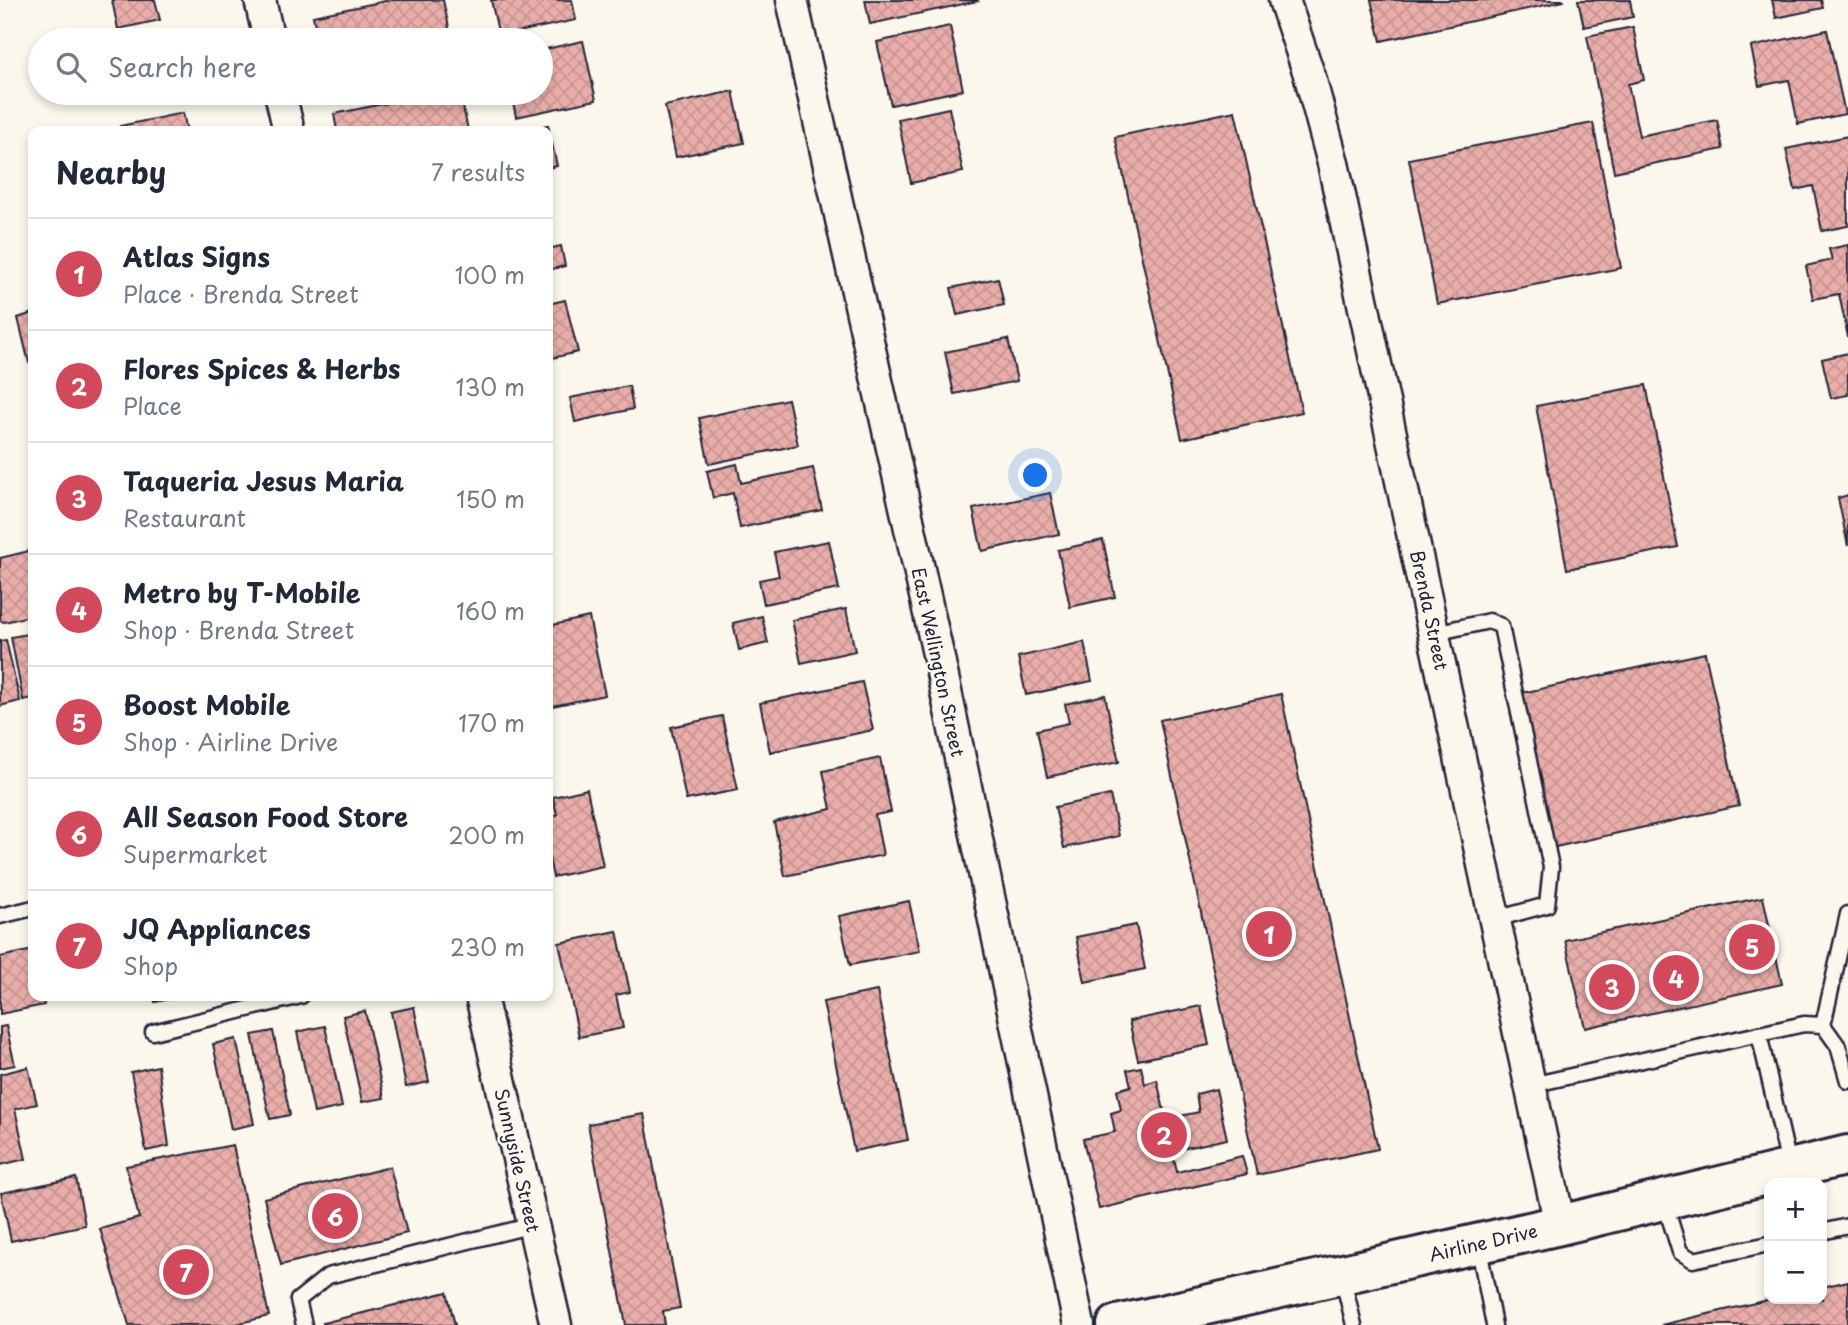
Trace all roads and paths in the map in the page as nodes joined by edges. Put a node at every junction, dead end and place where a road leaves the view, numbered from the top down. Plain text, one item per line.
1 (260, 0) edge
2 (792, 0) edge
3 (1284, 0) edge
4 (266, 28) edge
5 (283, 105) edge
6 (288, 126) edge
7 (1435, 633) junction
8 (28, 909) edge
9 (1848, 914) edge
10 (0, 916) edge
11 (1496, 919) junction
12 (280, 1001) edge
13 (482, 1001) edge
14 (1823, 1025) junction
15 (153, 1032) dead end
16 (1759, 1034) junction
17 (1848, 1082) edge
18 (1531, 1085) junction
19 (1848, 1155) edge
20 (1790, 1169) junction
21 (1663, 1200) junction
22 (533, 1225) junction
23 (1560, 1225) junction
24 (1848, 1226) edge
25 (1827, 1231) edge
26 (1478, 1243) junction
27 (1764, 1245) edge
28 (1342, 1274) junction
29 (1125, 1324) edge
30 (304, 1325) edge
31 (556, 1325) edge
32 (1079, 1325) edge
33 (1354, 1325) edge
34 (1494, 1325) edge

1 - 4 street
2 - 32 street, East Wellington Street
3 - 7 street, Brenda Street
5 - 6 street
7 - 11 street, Brenda Street
7 - 11 lane
8 - 10 lane
9 - 14 lane
11 - 18 street, Brenda Street
12 - 15 lane
13 - 22 street, Sunnyside Street
14 - 16 lane
14 - 17 lane
16 - 18 lane
16 - 20 lane
18 - 23 street, Brenda Street
19 - 20 main road, Airline Drive
20 - 21 main road, Airline Drive
21 - 23 main road, Airline Drive
21 - 27 lane
22 - 30 lane
22 - 31 street, Sunnyside Street
23 - 26 main road, Airline Drive
24 - 25 lane
26 - 28 main road, Airline Drive
26 - 34 lane
28 - 29 main road, Airline Drive
28 - 33 lane

